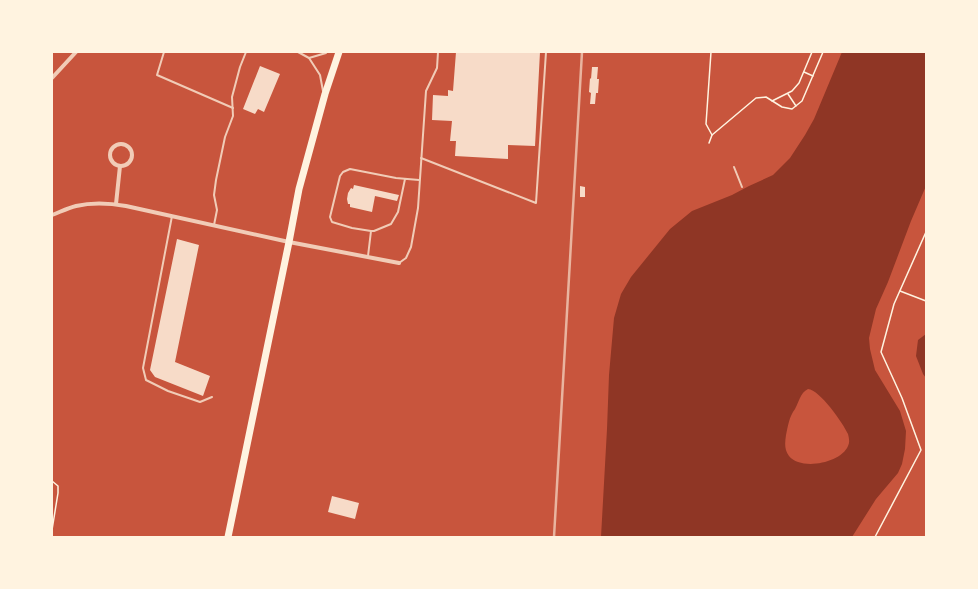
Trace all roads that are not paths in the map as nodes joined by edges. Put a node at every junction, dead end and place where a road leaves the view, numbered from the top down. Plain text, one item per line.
1 (76, 52) edge
2 (164, 52) edge
3 (246, 52) edge
4 (298, 52) edge
5 (326, 52) edge
6 (438, 52) edge
7 (546, 52) edge
8 (340, 53) edge
9 (308, 58) junction
10 (53, 75) edge
11 (324, 98) junction
12 (233, 108) junction
13 (421, 158) junction
14 (120, 166) junction
15 (734, 168) dead end
16 (405, 179) junction
17 (420, 180) junction
18 (742, 187) dead end
19 (116, 204) junction
20 (52, 214) edge
21 (172, 216) junction
22 (214, 226) junction
23 (371, 231) junction
24 (289, 242) junction
25 (368, 257) junction
26 (399, 262) joint
27 (212, 397) dead end
28 (228, 537) edge

1 - 10 street
2 - 12 lane
3 - 12 lane
4 - 9 lane
5 - 9 lane
6 - 13 lane
7 - 13 lane
8 - 11 main road
9 - 11 lane
11 - 24 main road
12 - 22 lane
13 - 17 lane
14 - 14 street
14 - 19 street
15 - 18 lane
16 - 17 lane
16 - 23 lane
16 - 23 lane
17 - 26 lane
19 - 20 street
19 - 21 street
21 - 22 street
21 - 27 lane
22 - 24 street
23 - 25 lane
24 - 25 street
24 - 28 main road
25 - 26 street

